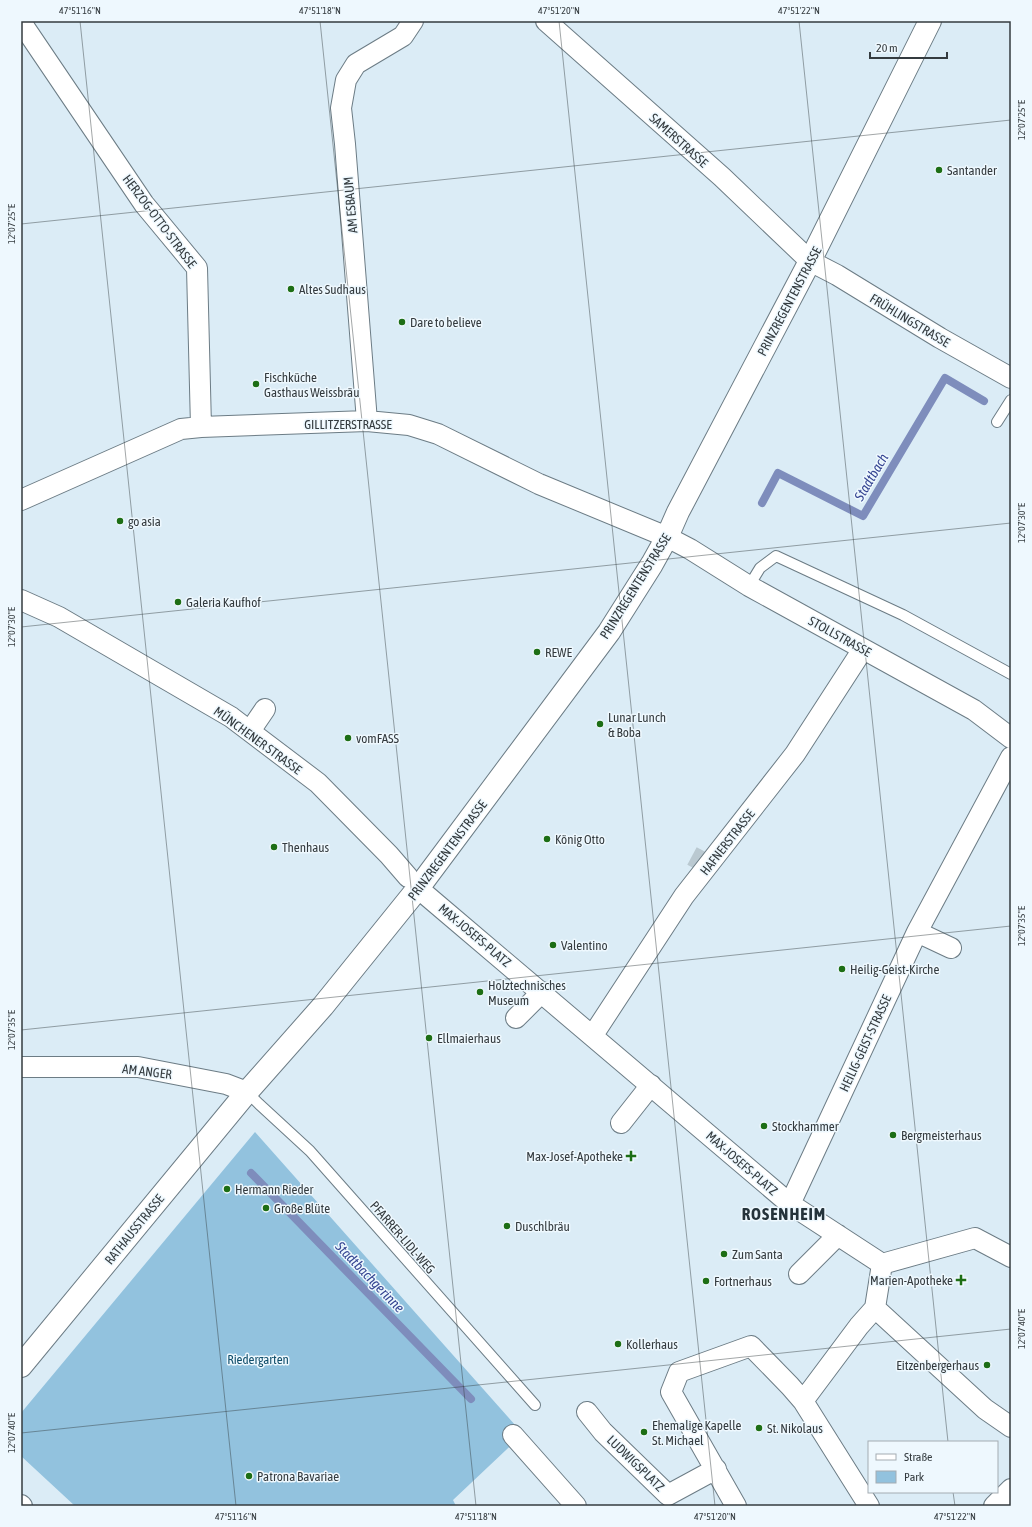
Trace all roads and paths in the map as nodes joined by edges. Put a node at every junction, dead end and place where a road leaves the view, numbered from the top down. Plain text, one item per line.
1 (22, 21) edge
2 (413, 21) edge
3 (546, 21) edge
4 (930, 21) edge
5 (810, 261) junction
6 (1011, 378) edge
7 (1011, 400) edge
8 (367, 421) junction
9 (998, 422) dead end
10 (201, 427) junction
11 (21, 500) edge
12 (667, 538) junction
13 (749, 586) junction
14 (21, 600) edge
15 (863, 649) junction
16 (1011, 674) edge
17 (265, 710) dead end
18 (250, 731) junction
19 (1011, 738) edge
20 (1011, 757) edge
21 (408, 877) dead end
22 (426, 894) dead end
23 (917, 932) junction
24 (951, 948) dead end
25 (542, 992) junction
26 (516, 1018) dead end
27 (593, 1035) junction
28 (21, 1068) edge
29 (651, 1085) junction
30 (247, 1092) junction
31 (621, 1123) dead end
32 (790, 1204) junction
33 (838, 1235) junction
34 (1011, 1257) edge
35 (882, 1264) junction
36 (799, 1274) dead end
37 (876, 1308) junction
38 (21, 1366) edge
39 (803, 1400) junction
40 (535, 1405) dead end
41 (587, 1412) dead end
42 (1011, 1427) edge
43 (513, 1435) dead end
44 (716, 1469) junction
45 (1011, 1489) edge
46 (576, 1506) edge
47 (736, 1506) edge
48 (869, 1506) edge
49 (994, 1506) edge

1 - 10 street, HERZOG-OTTO-STRASSE
2 - 8 street, AM ESBAUM
3 - 5 street, SAMERSTRASSE
4 - 5 main road, PRINZREGENTENSTRASSE
5 - 6 street, FRÜHLINGSTRASSE
5 - 12 main road, PRINZREGENTENSTRASSE
7 - 9 lane
8 - 10 street, GILLITZERSTRASSE
8 - 12 street, GILLITZERSTRASSE
10 - 11 street, GILLITZERSTRASSE
12 - 13 street, STOLLSTRASSE
12 - 30 main road, PRINZREGENTENSTRASSE
13 - 15 street, STOLLSTRASSE
13 - 16 lane
14 - 18 street, MÜNCHENER STRASSE
15 - 19 street, STOLLSTRASSE
15 - 27 street, HAFNERSTRASSE
17 - 18 street
18 - 21 street, MÜNCHENER STRASSE
20 - 23 street, HEILIG-GEIST-STRASSE
22 - 25 street, MAX-JOSEFS-PLATZ
23 - 24 street
23 - 32 street, HEILIG-GEIST-STRASSE
25 - 26 street
25 - 27 street, MAX-JOSEFS-PLATZ
27 - 29 street, MAX-JOSEFS-PLATZ
28 - 30 street, AM ANGER
29 - 31 street
29 - 32 street, MAX-JOSEFS-PLATZ
30 - 38 main road, RATHAUSSTRASSE
30 - 40 lane, PFARRER-LIDL-WEG
32 - 33 street, MAX-JOSEFS-PLATZ
33 - 35 street, MAX-JOSEFS-PLATZ
33 - 36 street
34 - 35 street
35 - 37 street
37 - 39 street
37 - 42 street
39 - 44 street
39 - 48 street
41 - 44 street, LUDWIGSPLATZ
43 - 46 street
44 - 47 street
45 - 49 street

